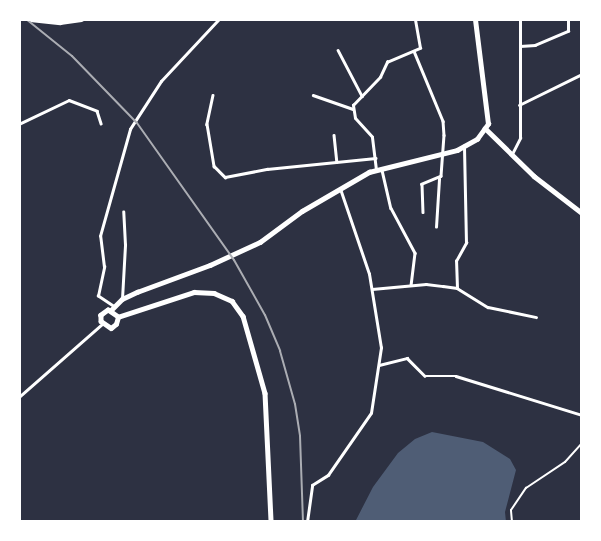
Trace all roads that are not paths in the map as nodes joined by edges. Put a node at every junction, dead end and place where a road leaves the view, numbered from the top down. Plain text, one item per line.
1 (30, 19) edge
2 (82, 19) edge
3 (219, 19) edge
4 (415, 19) edge
5 (475, 19) edge
6 (520, 19) edge
7 (568, 19) edge
8 (520, 46) junction
9 (338, 50) dead end
10 (414, 51) junction
11 (582, 74) edge
12 (213, 95) dead end
13 (313, 95) dead end
14 (362, 96) junction
15 (519, 105) junction
16 (353, 109) junction
17 (101, 123) dead end
18 (19, 124) edge
19 (485, 128) junction
20 (334, 135) dead end
21 (464, 146) junction
22 (443, 153) junction
23 (512, 155) junction
24 (375, 158) junction
25 (337, 162) junction
26 (379, 169) junction
27 (439, 179) junction
28 (340, 189) junction
29 (123, 212) dead end
30 (423, 212) dead end
31 (582, 213) edge
32 (436, 227) dead end
33 (411, 285) junction
34 (457, 288) junction
35 (371, 289) junction
36 (122, 299) junction
37 (112, 308) junction
38 (118, 317) junction
39 (537, 317) dead end
40 (102, 324) junction
41 (379, 365) junction
42 (19, 397) edge
43 (582, 415) edge
44 (582, 443) edge
45 (271, 522) edge
46 (307, 522) edge
47 (512, 522) edge

1 - 2 main road
3 - 37 street
4 - 10 street
5 - 19 main road
6 - 8 street
7 - 8 street
8 - 15 street
9 - 14 street
10 - 14 street
10 - 22 street
11 - 15 street
12 - 25 street
13 - 16 street
14 - 16 street
15 - 23 street
16 - 24 street
17 - 18 street
19 - 21 main road
19 - 23 main road
20 - 25 street
21 - 22 main road
21 - 34 street
22 - 26 main road
22 - 27 street
23 - 31 main road
24 - 25 street
24 - 26 street
26 - 28 main road
26 - 33 street
27 - 30 street
27 - 32 street
28 - 35 street
28 - 36 main road
29 - 36 street
33 - 34 street
33 - 35 street
34 - 39 street
35 - 41 street
36 - 37 main road
37 - 38 main road
37 - 40 main road
38 - 40 main road
38 - 45 main road
40 - 42 street
41 - 43 street
41 - 46 street
44 - 47 lane

